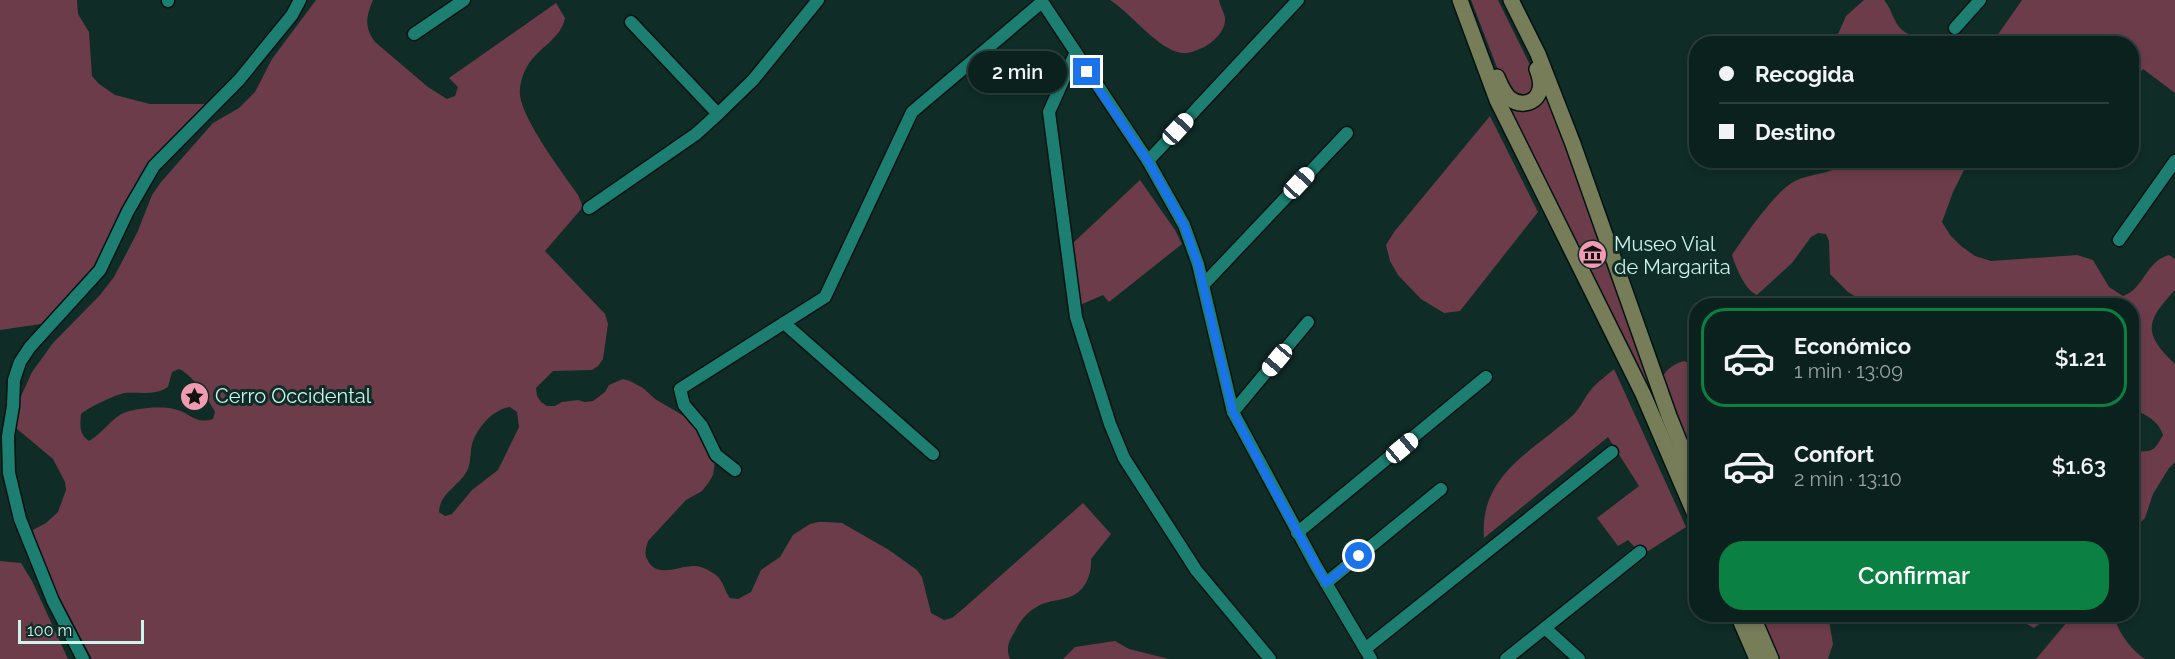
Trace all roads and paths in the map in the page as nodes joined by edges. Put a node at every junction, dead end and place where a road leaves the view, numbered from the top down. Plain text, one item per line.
1 (300, 0) edge
2 (464, 0) edge
3 (818, 0) edge
4 (1298, 0) edge
5 (1461, 0) edge
6 (1510, 0) edge
7 (1980, 0) edge
8 (1041, 1) edge
9 (631, 22) dead end
10 (1955, 28) dead end
11 (414, 34) dead end
12 (1075, 54) junction
13 (718, 114) junction
14 (1347, 133) dead end
15 (1148, 161) junction
16 (2175, 161) edge
17 (590, 208) dead end
18 (2119, 240) dead end
19 (1204, 284) junction
20 (1308, 322) dead end
21 (784, 323) junction
22 (1486, 377) dead end
23 (1233, 412) junction
24 (1612, 452) dead end
25 (933, 454) dead end
26 (1689, 466) edge
27 (735, 470) dead end
28 (1441, 489) dead end
29 (1689, 501) edge
30 (1297, 533) junction
31 (1640, 552) dead end
32 (1326, 583) junction
33 (1741, 622) edge
34 (1755, 622) edge
35 (1545, 628) junction
36 (1368, 654) edge
37 (83, 659) edge
38 (1270, 659) edge
39 (1506, 659) edge
40 (1579, 659) edge
41 (1757, 659) edge
42 (1771, 659) edge

1 - 37 street
2 - 11 street
3 - 13 street
4 - 15 street
5 - 6 main road
5 - 29 main road
6 - 26 main road
7 - 10 street
8 - 12 street
8 - 21 street
9 - 13 street
12 - 15 street
12 - 38 street
13 - 17 street
14 - 19 street
15 - 19 street
16 - 18 street
19 - 23 street
20 - 23 street
21 - 25 street
21 - 27 street
22 - 30 street
23 - 30 street
24 - 36 street
28 - 32 street
30 - 32 street
31 - 35 street
32 - 36 street
33 - 41 main road
34 - 42 main road
35 - 39 street
35 - 40 street

